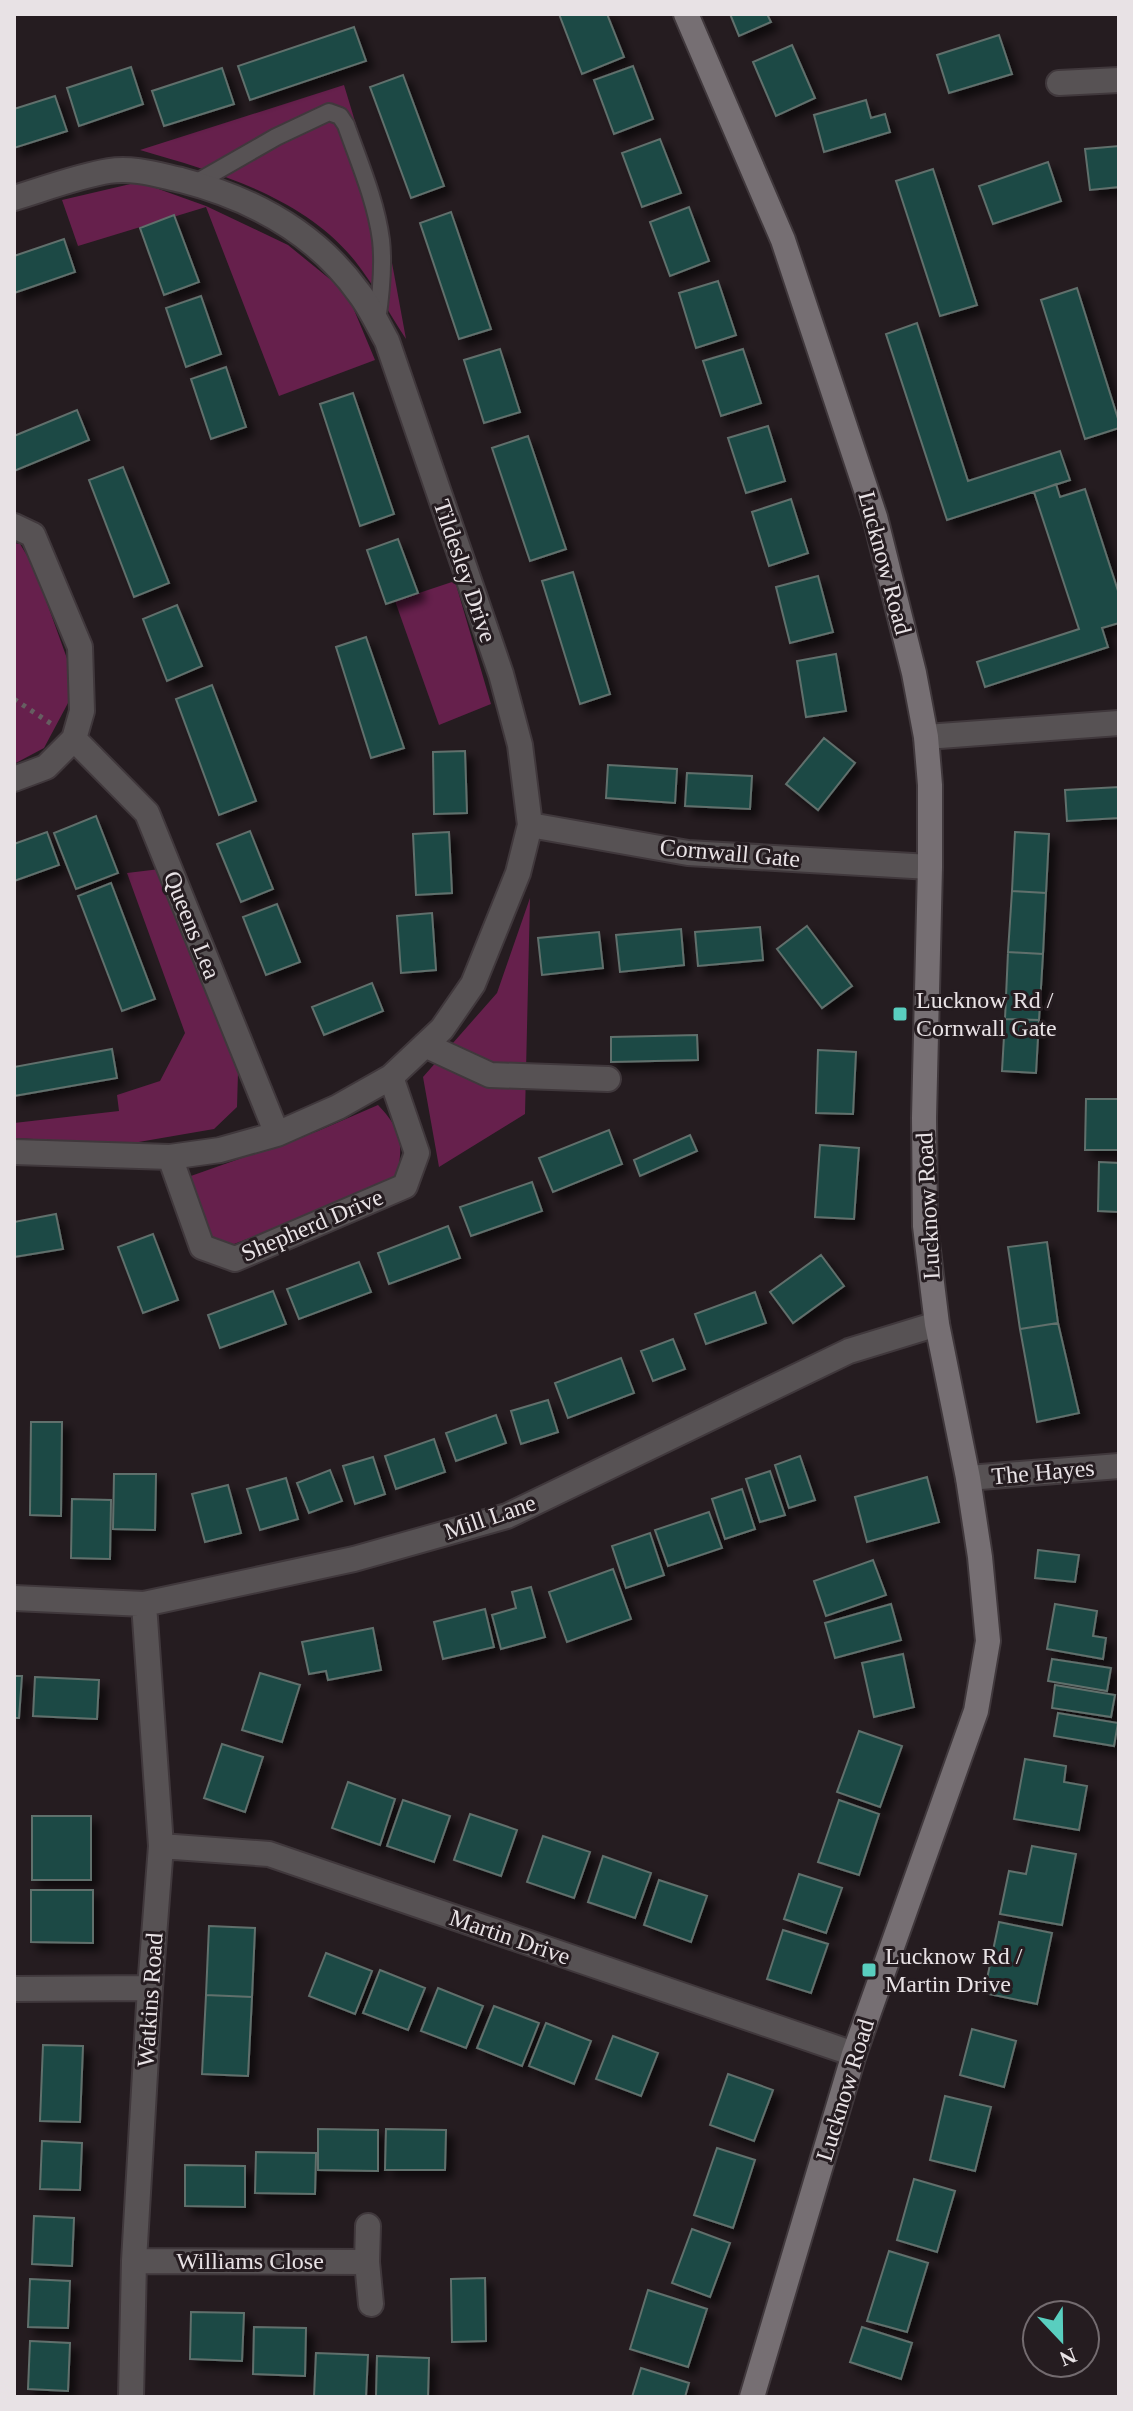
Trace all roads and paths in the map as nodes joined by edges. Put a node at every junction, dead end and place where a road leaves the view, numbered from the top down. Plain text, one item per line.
1 (686, 14) edge
2 (1119, 80) edge
3 (1059, 83) dead end
4 (194, 184) junction
5 (14, 198) edge
6 (376, 323) junction
7 (14, 526) edge
8 (14, 699) edge
9 (1119, 723) edge
10 (926, 737) junction
11 (74, 739) junction
12 (14, 779) edge
13 (530, 825) junction
14 (930, 867) junction
15 (425, 1045) junction
16 (391, 1077) junction
17 (608, 1079) dead end
18 (277, 1134) junction
19 (14, 1152) edge
20 (170, 1157) junction
21 (937, 1324) junction
22 (1119, 1466) edge
23 (968, 1478) junction
24 (14, 1598) edge
25 (144, 1604) junction
26 (161, 1846) junction
27 (150, 1988) junction
28 (14, 1989) edge
29 (854, 2054) junction
30 (368, 2226) dead end
31 (134, 2261) junction
32 (367, 2262) junction
33 (371, 2304) dead end
34 (131, 2397) edge
35 (752, 2397) edge

1 - 10 street, Lucknow Road
2 - 3 street
4 - 5 street, Tildesley Drive
4 - 6 street, Tildesley Drive
4 - 6 lane
6 - 13 street, Tildesley Drive
7 - 11 street
8 - 11 path
9 - 10 street
10 - 14 street, Lucknow Road
11 - 12 street
11 - 18 street, Queens Lea
13 - 14 street, Cornwall Gate
13 - 15 street, Tildesley Drive
14 - 21 street, Lucknow Road
15 - 16 street, Tildesley Drive
15 - 17 street
16 - 18 street, Tildesley Drive
16 - 20 street, Shepherd Drive
18 - 20 street
19 - 20 street
21 - 23 street, Lucknow Road
21 - 25 street, Mill Lane
22 - 23 street, The Hayes
23 - 29 street, Lucknow Road
24 - 25 street, Mill Lane
25 - 26 street, Watkins Road
26 - 27 street, Watkins Road
26 - 29 street, Martin Drive
27 - 28 street
27 - 31 street, Watkins Road
29 - 35 street, Lucknow Road
30 - 32 street
31 - 32 street, Williams Close
31 - 34 street, Watkins Road
32 - 33 street

